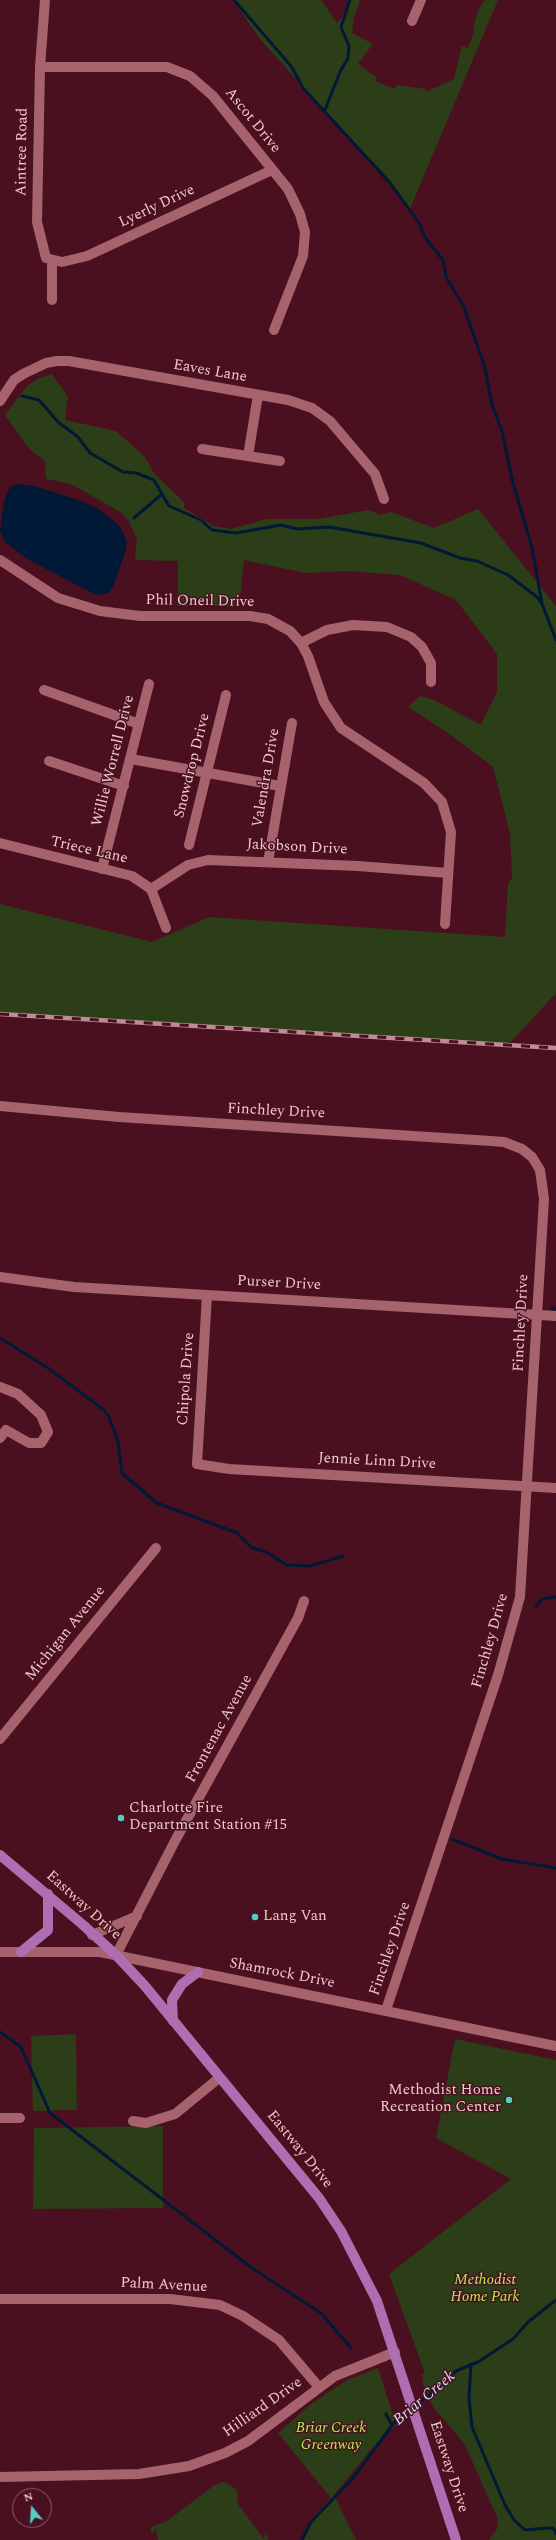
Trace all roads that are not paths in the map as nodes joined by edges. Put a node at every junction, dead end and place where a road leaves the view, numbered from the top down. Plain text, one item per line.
1 (45, 0) edge
2 (421, 0) edge
3 (412, 20) dead end
4 (40, 67) junction
5 (272, 170) junction
6 (52, 261) junction
7 (52, 300) dead end
8 (274, 330) dead end
9 (258, 395) junction
10 (0, 401) edge
11 (202, 449) dead end
12 (248, 456) junction
13 (280, 461) dead end
14 (384, 499) dead end
15 (0, 560) edge
16 (301, 643) junction
17 (431, 682) dead end
18 (149, 684) dead end
19 (44, 690) dead end
20 (226, 694) dead end
21 (292, 723) dead end
22 (139, 724) junction
23 (131, 759) junction
24 (49, 762) dead end
25 (207, 773) junction
26 (124, 786) junction
27 (280, 786) junction
28 (0, 842) edge
29 (189, 845) dead end
30 (268, 862) junction
31 (102, 869) junction
32 (448, 873) junction
33 (151, 889) junction
34 (445, 924) dead end
35 (166, 928) dead end
36 (0, 1106) edge
37 (0, 1277) edge
38 (207, 1295) junction
39 (538, 1315) junction
40 (556, 1316) edge
41 (0, 1387) edge
42 (3, 1434) edge
43 (197, 1464) joint
44 (527, 1486) junction
45 (556, 1488) edge
46 (156, 1548) dead end
47 (304, 1601) dead end
48 (0, 1739) edge
49 (0, 1855) edge
50 (48, 1894) junction
51 (137, 1916) junction
52 (92, 1935) junction
53 (0, 1952) edge
54 (22, 1952) junction
55 (116, 1955) junction
56 (198, 1972) junction
57 (386, 2010) junction
58 (173, 2021) junction
59 (556, 2046) edge
60 (219, 2078) junction
61 (0, 2118) edge
62 (20, 2118) dead end
63 (133, 2121) dead end
64 (0, 2299) edge
65 (395, 2352) junction
66 (318, 2386) junction
67 (0, 2477) edge
68 (456, 2540) edge

1 - 4 street, Aintree Road
2 - 3 street
4 - 5 street, Ascot Drive
4 - 6 street, Aintree Road
5 - 6 street, Lyerly Drive
5 - 8 street, Ascot Drive
6 - 7 street
9 - 10 street, Eaves Lane
9 - 12 street
9 - 14 street, Eaves Lane
11 - 12 street
12 - 13 street
15 - 16 street, Phil Oneil Drive
16 - 17 street
16 - 32 street, Phil Oneil Drive
18 - 22 street, Willie Worrell Drive
19 - 22 street
20 - 25 street, Snowdrop Drive
21 - 27 street, Valendra Drive
22 - 23 street, Willie Worrell Drive
23 - 25 street
23 - 26 street, Willie Worrell Drive
24 - 26 street
25 - 27 street
25 - 29 street, Snowdrop Drive
26 - 31 street, Willie Worrell Drive
27 - 30 street, Valendra Drive
28 - 31 street, Triece Lane
30 - 32 street, Jakobson Drive
30 - 33 street, Jakobson Drive
31 - 33 street, Triece Lane
32 - 34 street, Phil Oneil Drive
33 - 35 street
36 - 39 street, Finchley Drive
37 - 38 street, Purser Drive
38 - 39 street, Purser Drive
38 - 43 street, Chipola Drive
39 - 40 street, Purser Drive
39 - 44 street, Finchley Drive
41 - 42 street
43 - 44 street, Jennie Linn Drive
44 - 45 street, Jennie Linn Drive
44 - 57 street, Finchley Drive
46 - 48 street, Michigan Avenue
47 - 51 street, Frontenac Avenue
49 - 50 main road, Eastway Drive
50 - 52 main road, Eastway Drive
50 - 54 main road
51 - 52 street
51 - 55 street, Frontenac Avenue
52 - 55 main road, Eastway Drive
53 - 54 street, Shamrock Drive
54 - 55 street, Shamrock Drive
55 - 56 street, Shamrock Drive
55 - 58 main road, Eastway Drive
56 - 57 street, Shamrock Drive
56 - 58 main road
57 - 59 street, Shamrock Drive
58 - 60 main road, Eastway Drive
60 - 63 street
60 - 65 main road, Eastway Drive
61 - 62 street
64 - 66 street, Palm Avenue
65 - 66 street, Hilliard Drive
65 - 68 main road, Eastway Drive
66 - 67 street, Hilliard Drive

